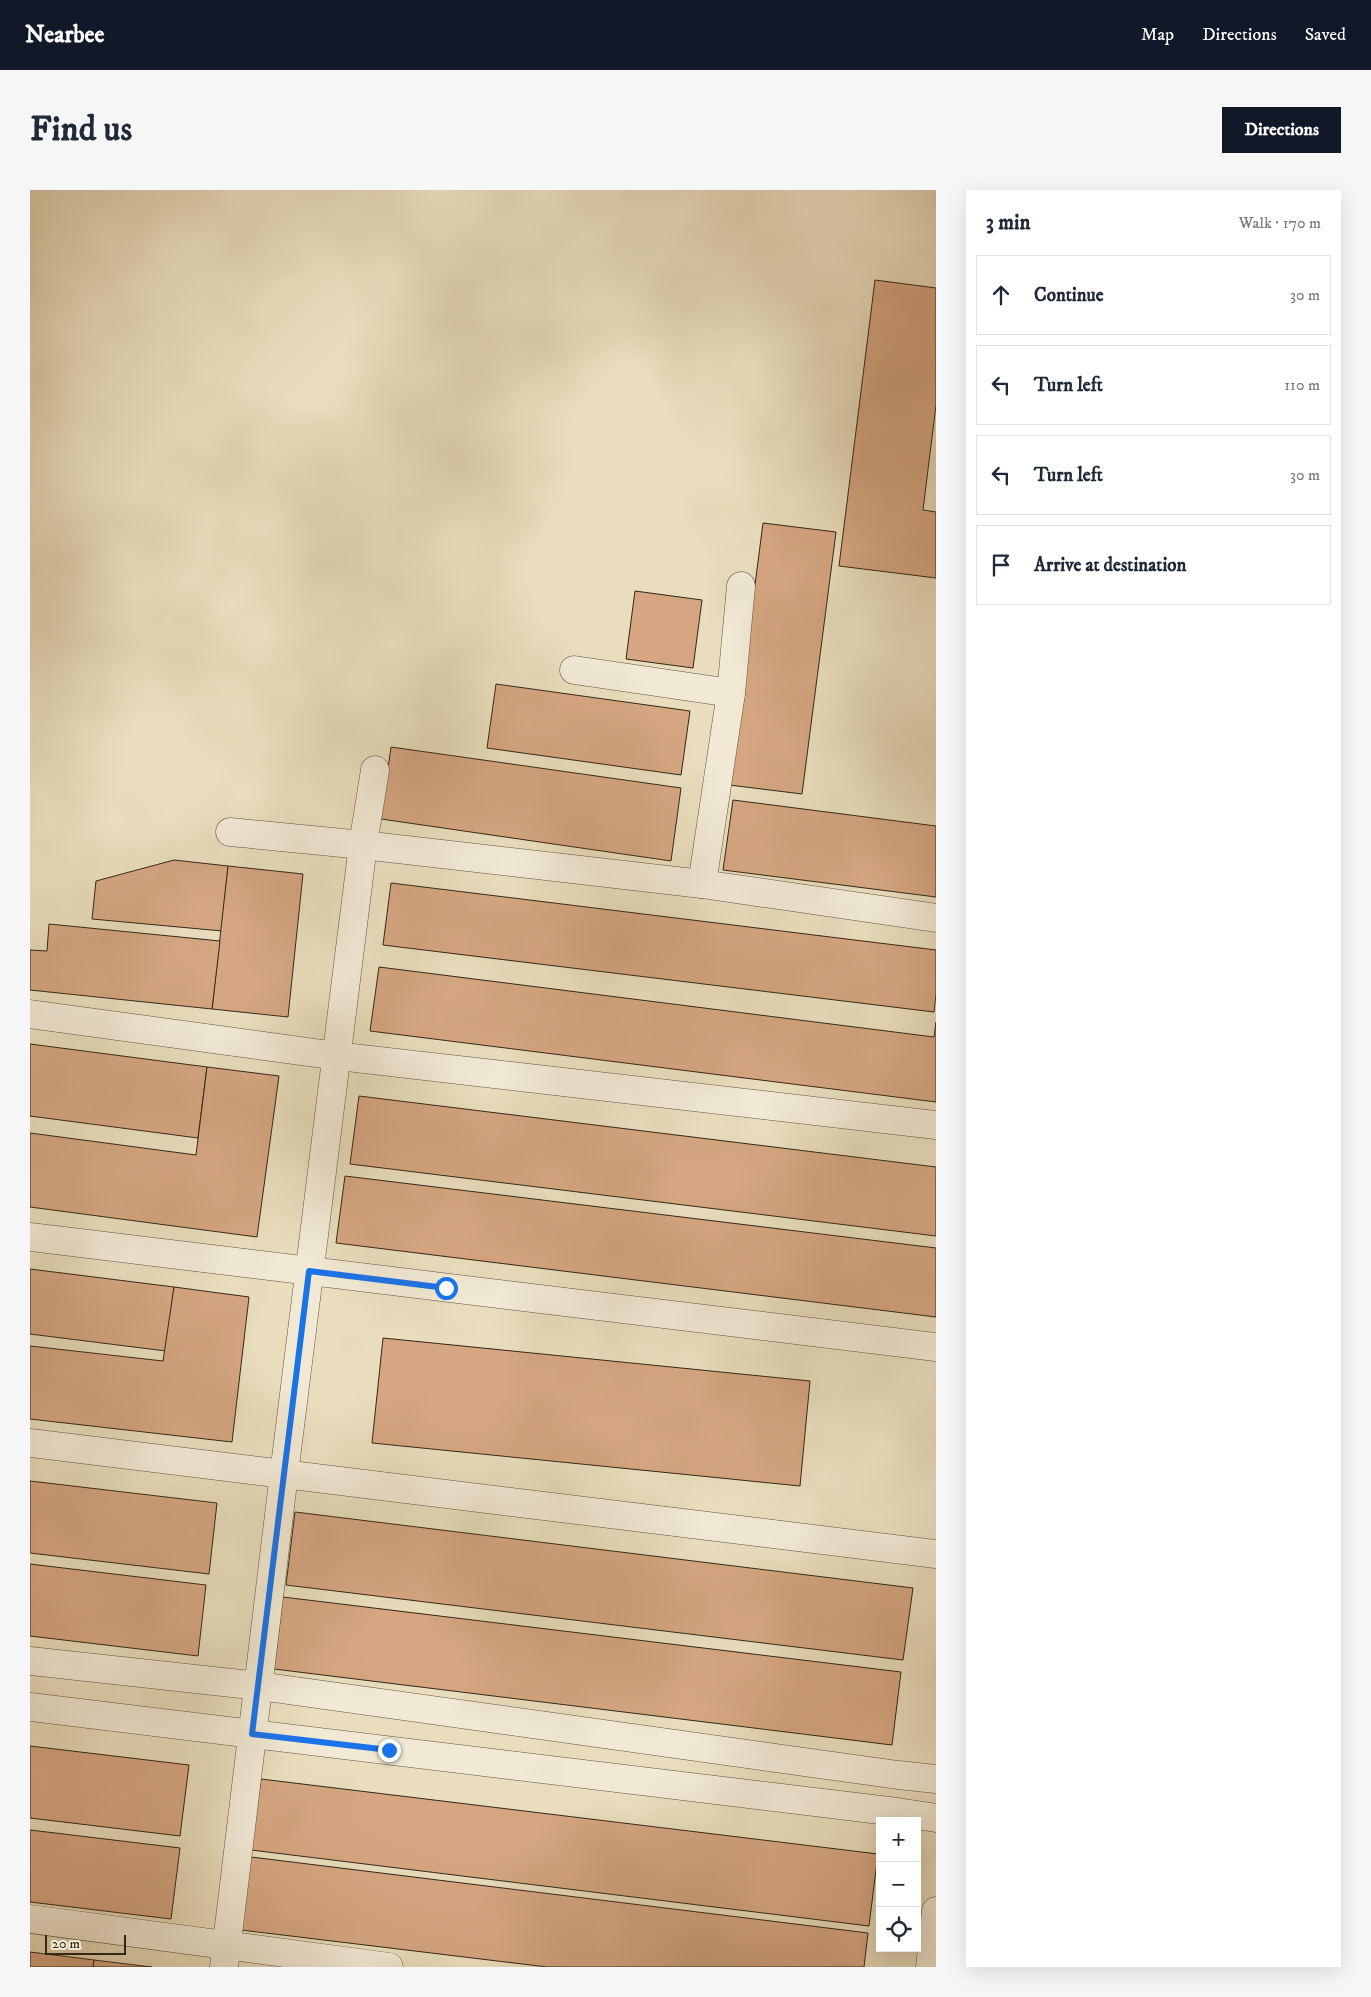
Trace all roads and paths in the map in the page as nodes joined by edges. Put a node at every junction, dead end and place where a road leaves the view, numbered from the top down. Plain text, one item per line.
1 (741, 586) dead end
2 (574, 670) dead end
3 (731, 693) junction
4 (375, 770) dead end
5 (230, 832) dead end
6 (363, 845) junction
7 (702, 884) junction
8 (936, 918) edge
9 (30, 1014) edge
10 (337, 1056) junction
11 (936, 1125) edge
12 (30, 1237) edge
13 (309, 1271) junction
14 (936, 1347) edge
15 (30, 1443) edge
16 (284, 1474) junction
17 (936, 1554) edge
18 (30, 1662) edge
19 (259, 1686) junction
20 (30, 1707) edge
21 (252, 1734) junction
22 (936, 1779) edge
23 (936, 1818) edge
24 (936, 1911) edge
25 (30, 1920) edge
26 (226, 1956) edge
27 (389, 1967) edge
28 (930, 1967) edge

1 - 3 street
2 - 3 street
3 - 7 street
4 - 6 street
5 - 6 street
6 - 7 street
6 - 10 street
7 - 8 street
9 - 10 street
10 - 11 street
10 - 13 street
12 - 13 street
13 - 14 street
13 - 16 street
15 - 16 street
16 - 17 street
16 - 19 street
18 - 19 street
19 - 21 street
19 - 22 street
20 - 21 street
21 - 23 street
21 - 26 street
24 - 28 street
25 - 26 street
26 - 27 street

